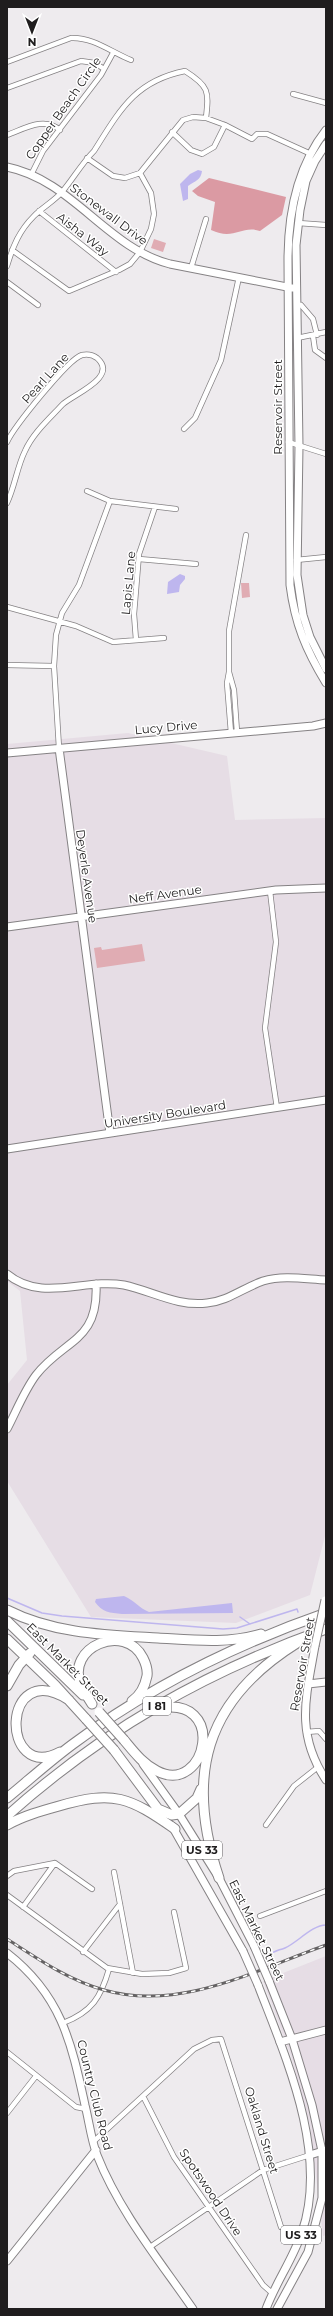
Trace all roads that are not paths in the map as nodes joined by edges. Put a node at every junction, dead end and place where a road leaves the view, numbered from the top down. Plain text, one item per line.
1 (113, 53) junction
2 (131, 60) dead end
3 (7, 62) edge
4 (104, 69) junction
5 (7, 88) edge
6 (293, 94) dead end
7 (326, 103) edge
8 (206, 118) junction
9 (225, 125) junction
10 (60, 130) junction
11 (326, 130) edge
12 (172, 132) junction
13 (7, 135) edge
14 (326, 144) edge
15 (311, 154) junction
16 (87, 158) junction
17 (7, 167) edge
18 (140, 173) junction
19 (31, 175) junction
20 (61, 192) junction
21 (39, 212) junction
22 (206, 219) dead end
23 (298, 223) junction
24 (326, 225) edge
25 (10, 251) edge
26 (140, 252) junction
27 (7, 266) edge
28 (191, 268) junction
29 (116, 272) junction
30 (239, 278) junction
31 (7, 282) edge
32 (288, 288) junction
33 (297, 288) junction
34 (38, 306) dead end
35 (301, 306) dead end
36 (326, 332) edge
37 (315, 336) junction
38 (297, 338) junction
39 (326, 358) edge
40 (184, 429) dead end
41 (7, 442) edge
42 (288, 442) junction
43 (299, 446) junction
44 (326, 454) edge
45 (87, 491) dead end
46 (110, 501) junction
47 (7, 503) edge
48 (155, 507) junction
49 (176, 509) dead end
50 (246, 535) dead end
51 (326, 558) edge
52 (139, 559) junction
53 (297, 560) junction
54 (288, 561) junction
55 (196, 564) dead end
56 (7, 607) edge
57 (60, 621) junction
58 (164, 638) dead end
59 (136, 640) junction
60 (7, 665) edge
61 (54, 666) junction
62 (326, 669) edge
63 (326, 683) edge
64 (326, 723) edge
65 (234, 733) junction
66 (59, 748) junction
67 (7, 753) edge
68 (326, 888) edge
69 (270, 891) junction
70 (82, 916) junction
71 (7, 926) edge
72 (326, 1100) edge
73 (276, 1108) junction
74 (110, 1133) junction
75 (7, 1149) edge
76 (7, 1274) edge
77 (326, 1280) edge
78 (96, 1284) junction
79 (7, 1429) edge
80 (325, 1598) edge
81 (7, 1610) edge
82 (326, 1613) edge
83 (7, 1621) edge
84 (303, 1621) junction
85 (326, 1630) edge
86 (309, 1636) junction
87 (7, 1638) edge
88 (35, 1648) junction
89 (26, 1656) junction
90 (310, 1673) junction
91 (323, 1682) edge
92 (308, 1684) junction
93 (7, 1686) edge
94 (69, 1700) junction
95 (92, 1704) junction
96 (147, 1712) junction
97 (119, 1714) junction
98 (306, 1732) junction
99 (326, 1739) edge
100 (68, 1748) junction
101 (140, 1760) junction
102 (318, 1767) junction
103 (326, 1780) edge
104 (202, 1787) junction
105 (7, 1798) edge
106 (158, 1809) junction
107 (179, 1814) junction
108 (7, 1816) edge
109 (7, 1825) edge
110 (266, 1825) dead end
111 (175, 1829) junction
112 (55, 1863) junction
113 (114, 1872) dead end
114 (7, 1876) edge
115 (219, 1878) junction
116 (92, 1889) dead end
117 (326, 1891) edge
118 (7, 1895) edge
119 (120, 1904) junction
120 (23, 1907) junction
121 (174, 1912) dead end
122 (260, 1916) dead end
123 (7, 1952) edge
124 (82, 1952) junction
125 (109, 1969) junction
126 (133, 1973) junction
127 (64, 2023) junction
128 (326, 2030) edge
129 (292, 2039) junction
130 (280, 2042) junction
131 (7, 2052) edge
132 (36, 2076) junction
133 (143, 2096) junction
134 (86, 2109) junction
135 (7, 2113) edge
136 (93, 2142) junction
137 (96, 2150) junction
138 (324, 2151) edge
139 (310, 2155) junction
140 (263, 2170) junction
141 (324, 2198) edge
142 (208, 2207) junction
143 (281, 2227) dead end
144 (150, 2247) junction
145 (7, 2261) edge
146 (272, 2293) junction
147 (193, 2309) edge
148 (266, 2309) edge
149 (277, 2309) edge

1 - 2 street, Copper Beach Circle
1 - 3 street, Copper Beach Circle
1 - 4 street, Copper Beach Circle
4 - 5 street
4 - 10 street, Copper Beach Circle
6 - 7 street
8 - 9 street
8 - 12 street
8 - 16 street
9 - 12 street
9 - 15 street
10 - 13 street
10 - 19 street, Copper Beach Circle
11 - 15 main road, Reservoir Street
12 - 18 street
14 - 23 main road, Reservoir Street
15 - 32 main road, Reservoir Street
16 - 18 street
16 - 20 street
17 - 19 main road, Stonewall Drive
18 - 26 street
19 - 20 main road, Stonewall Drive
20 - 21 street
20 - 26 main road, Stonewall Drive
21 - 25 street
21 - 29 street, Aisha Way
22 - 28 street
23 - 24 street
23 - 33 main road, Reservoir Street
25 - 27 street
25 - 29 street
26 - 28 main road, Stonewall Drive
26 - 29 street
28 - 30 main road, Stonewall Drive
30 - 32 main road, Stonewall Drive
30 - 40 street
31 - 34 street
32 - 33 main road, Stonewall Drive
32 - 42 main road, Reservoir Street
33 - 38 main road, Reservoir Street
35 - 37 street
36 - 37 street
37 - 38 street
37 - 39 street
38 - 43 main road, Reservoir Street
41 - 47 street, Pearl Lane
42 - 43 street
42 - 54 main road, Reservoir Street
43 - 44 street
43 - 53 main road, Reservoir Street
45 - 46 street
46 - 48 street
46 - 57 street, Deyerle Avenue
48 - 49 street
48 - 52 street, Lapis Lane
50 - 65 street
51 - 53 street
52 - 55 street
52 - 59 street, Lapis Lane
53 - 54 street
53 - 62 main road, Reservoir Street
54 - 63 main road, Reservoir Street
56 - 57 street
57 - 59 street
57 - 61 street, Deyerle Avenue
58 - 59 street
60 - 61 street
61 - 66 street, Deyerle Avenue
64 - 65 main road, Lucy Drive
65 - 66 main road, Lucy Drive
66 - 67 main road, Lucy Drive
66 - 70 main road, Deyerle Avenue
68 - 69 main road, Neff Avenue
69 - 70 main road, Neff Avenue
69 - 73 street
70 - 71 main road, Neff Avenue
70 - 74 main road, Deyerle Avenue
72 - 73 main road, University Boulevard
73 - 74 main road, University Boulevard
74 - 75 main road, University Boulevard
76 - 78 main road
77 - 78 main road
78 - 79 main road
80 - 90 main road, Reservoir Street, bridge
81 - 84 highway
82 - 84 highway, I 81
83 - 88 highway, East Market Street / US 33
84 - 97 highway, I 81
85 - 86 highway, I 81
86 - 96 highway, I 81
86 - 104 highway
87 - 89 highway, East Market Street / US 33
88 - 89 highway
88 - 95 highway, East Market Street / US 33
89 - 93 highway
89 - 94 highway, East Market Street / US 33
90 - 91 main road
90 - 92 main road, Reservoir Street
91 - 92 main road
92 - 98 main road, Reservoir Street
94 - 100 highway
94 - 106 highway, East Market Street / US 33, bridge
95 - 97 highway
95 - 101 highway, East Market Street / US 33, bridge
96 - 101 highway
96 - 108 highway, I 81
97 - 100 highway, I 81
98 - 99 street
98 - 102 main road, Reservoir Street
100 - 105 highway, I 81
101 - 107 main road, East Market Street / US 33
102 - 103 main road, Reservoir Street
102 - 110 street
104 - 107 highway
104 - 115 highway
106 - 107 highway
106 - 111 main road, East Market Street / US 33
107 - 115 main road, East Market Street / US 33
109 - 111 highway
111 - 130 main road, East Market Street / US 33, bridge
112 - 114 street
112 - 116 street
112 - 120 street
113 - 119 street
115 - 129 main road, East Market Street / US 33, bridge
117 - 122 street
118 - 120 street
119 - 124 street
119 - 126 street
120 - 124 street
121 - 126 street
123 - 127 main road, Country Club Road
124 - 125 street
125 - 126 street
125 - 127 street
127 - 134 main road, Country Club Road
128 - 129 main road
129 - 130 main road
129 - 138 main road, East Market Street / US 33
130 - 139 main road, East Market Street / US 33
131 - 132 street
132 - 134 street
132 - 135 street
133 - 136 street
133 - 140 street, Oakland Street
133 - 142 street, Spotswood Drive
134 - 136 main road, Country Club Road
136 - 137 main road, Country Club Road
137 - 144 main road, Country Club Road
137 - 145 main road
138 - 139 main road
138 - 141 main road, East Market Street / US 33
139 - 140 street
139 - 146 main road, East Market Street / US 33
140 - 142 street
140 - 143 street, Oakland Street
141 - 149 main road, East Market Street / US 33
142 - 144 street
142 - 146 street, Spotswood Drive
144 - 147 main road, Country Club Road
146 - 148 main road, East Market Street / US 33

